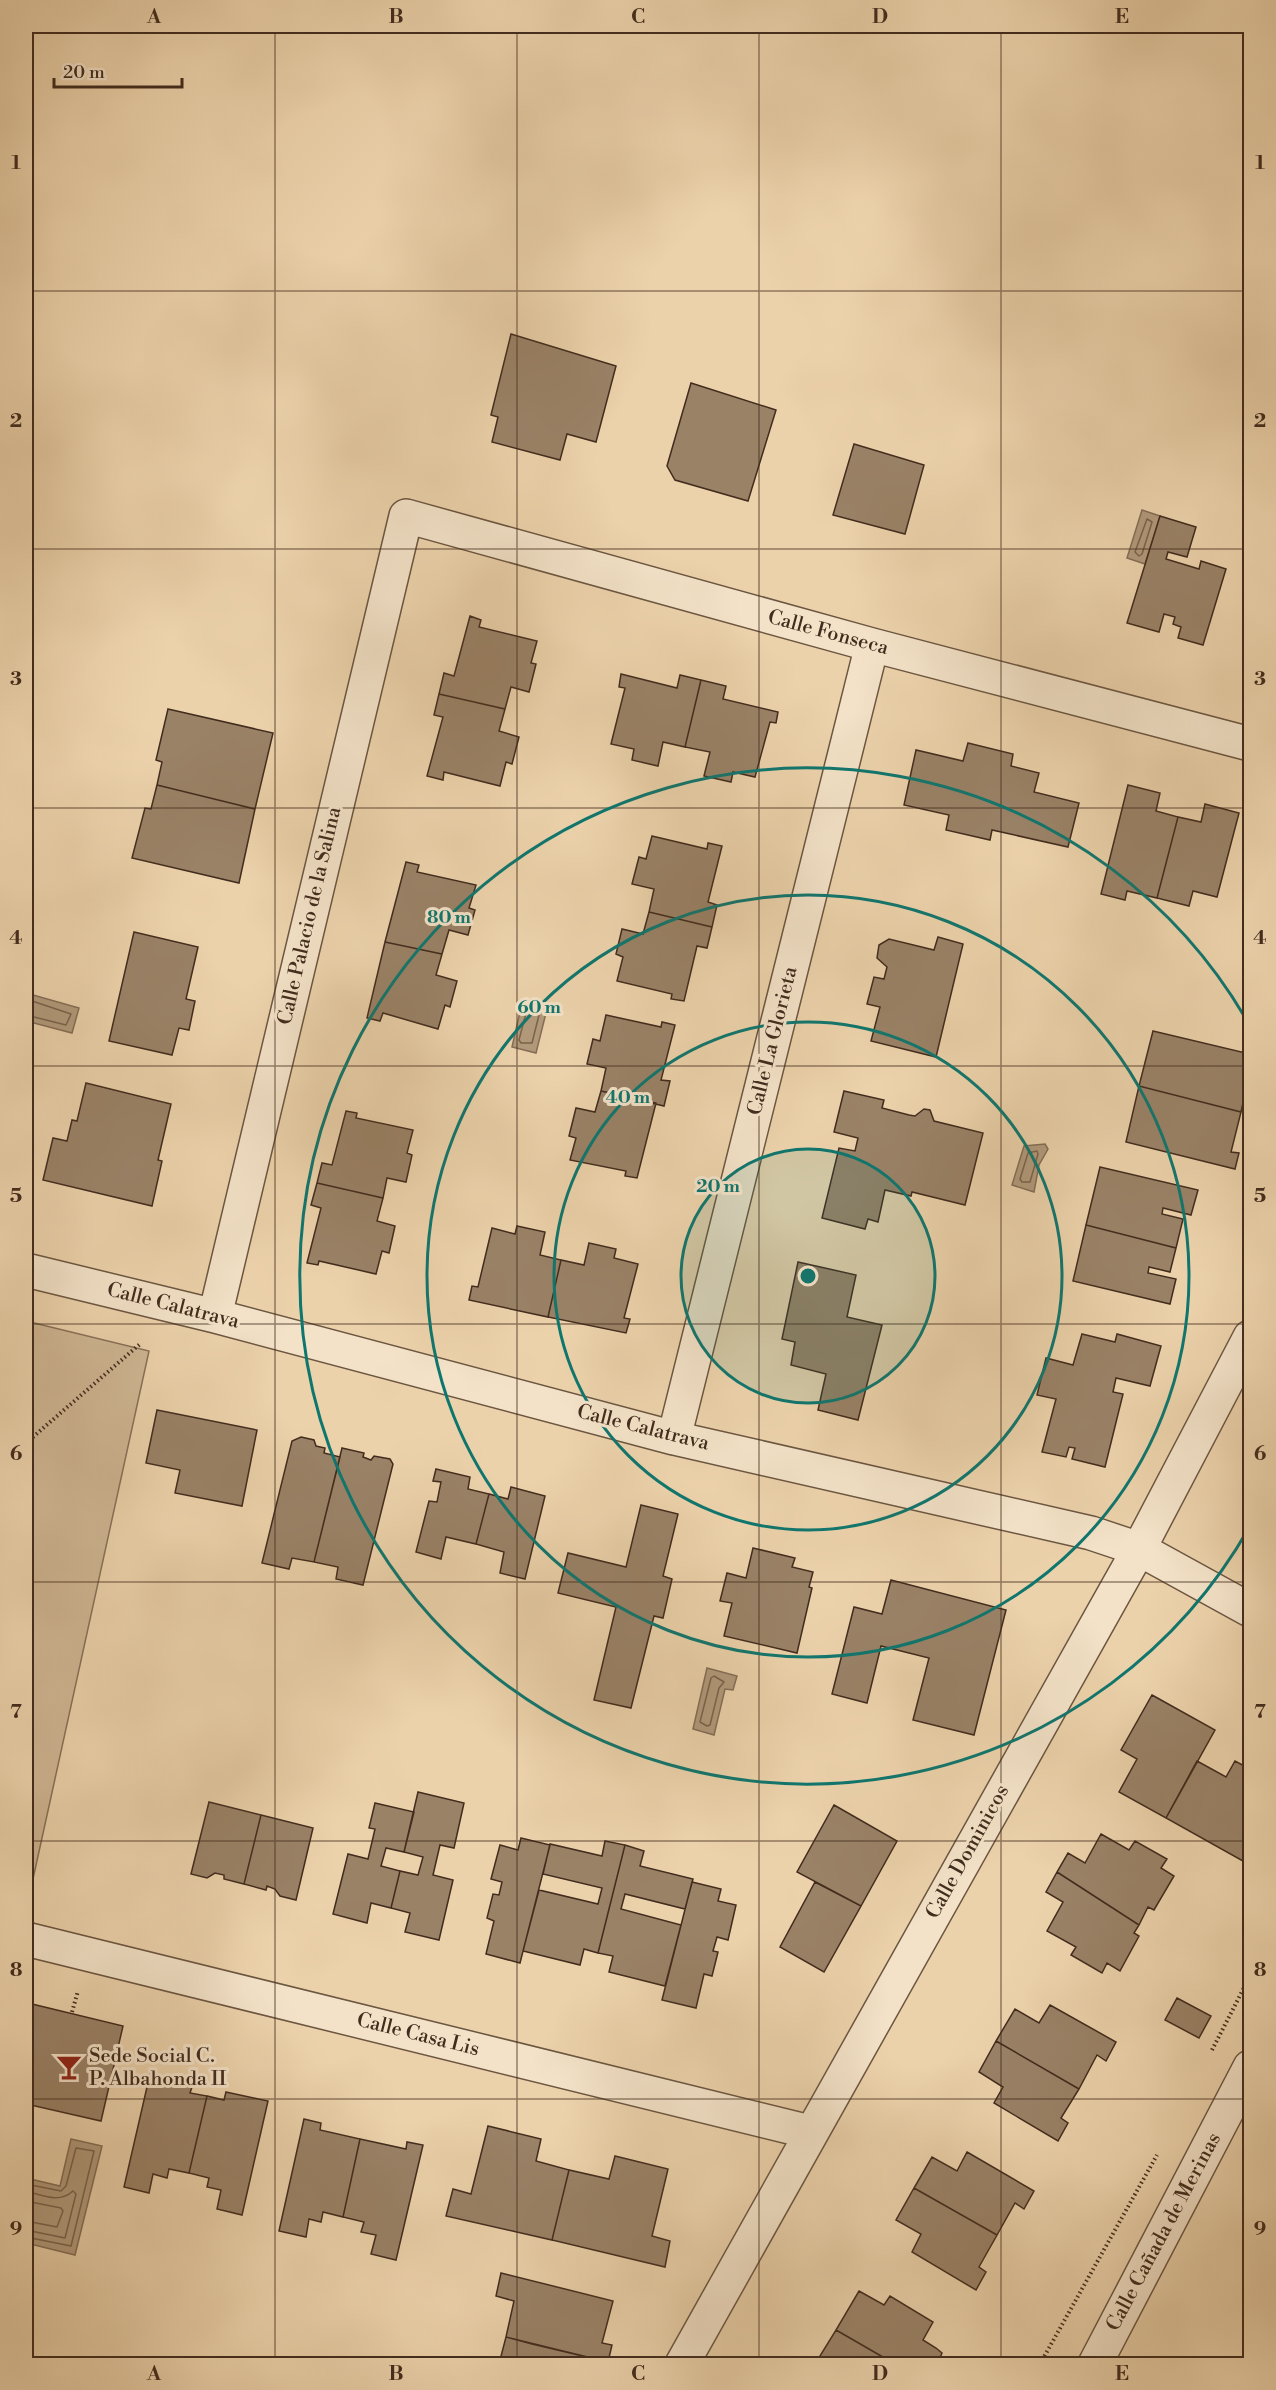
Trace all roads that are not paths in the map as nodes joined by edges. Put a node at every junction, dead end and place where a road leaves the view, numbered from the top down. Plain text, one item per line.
1 (406, 516) joint
2 (872, 645) junction
3 (1251, 744) edge
4 (26, 1270) edge
5 (215, 1316) junction
6 (1251, 1337) edge
7 (674, 1438) junction
8 (1139, 1549) junction
9 (1251, 1610) edge
10 (26, 1939) edge
11 (1251, 2067) edge
12 (810, 2132) junction
13 (682, 2364) edge
14 (1095, 2364) edge

1 - 2 street, Calle Fonseca
1 - 5 street, Calle Palacio de la Salina
2 - 3 street, Calle Fonseca
2 - 7 street, Calle La Glorieta
4 - 5 street, Calle Calatrava
5 - 7 street, Calle Calatrava
6 - 8 street, Calle Dominicos
7 - 8 street, Calle Calatrava
8 - 9 street, Calle Calatrava
8 - 12 street, Calle Dominicos
10 - 12 street, Calle Casa Lis
11 - 14 street, Calle Cañada de Merinas
12 - 13 street, Calle Dominicos

